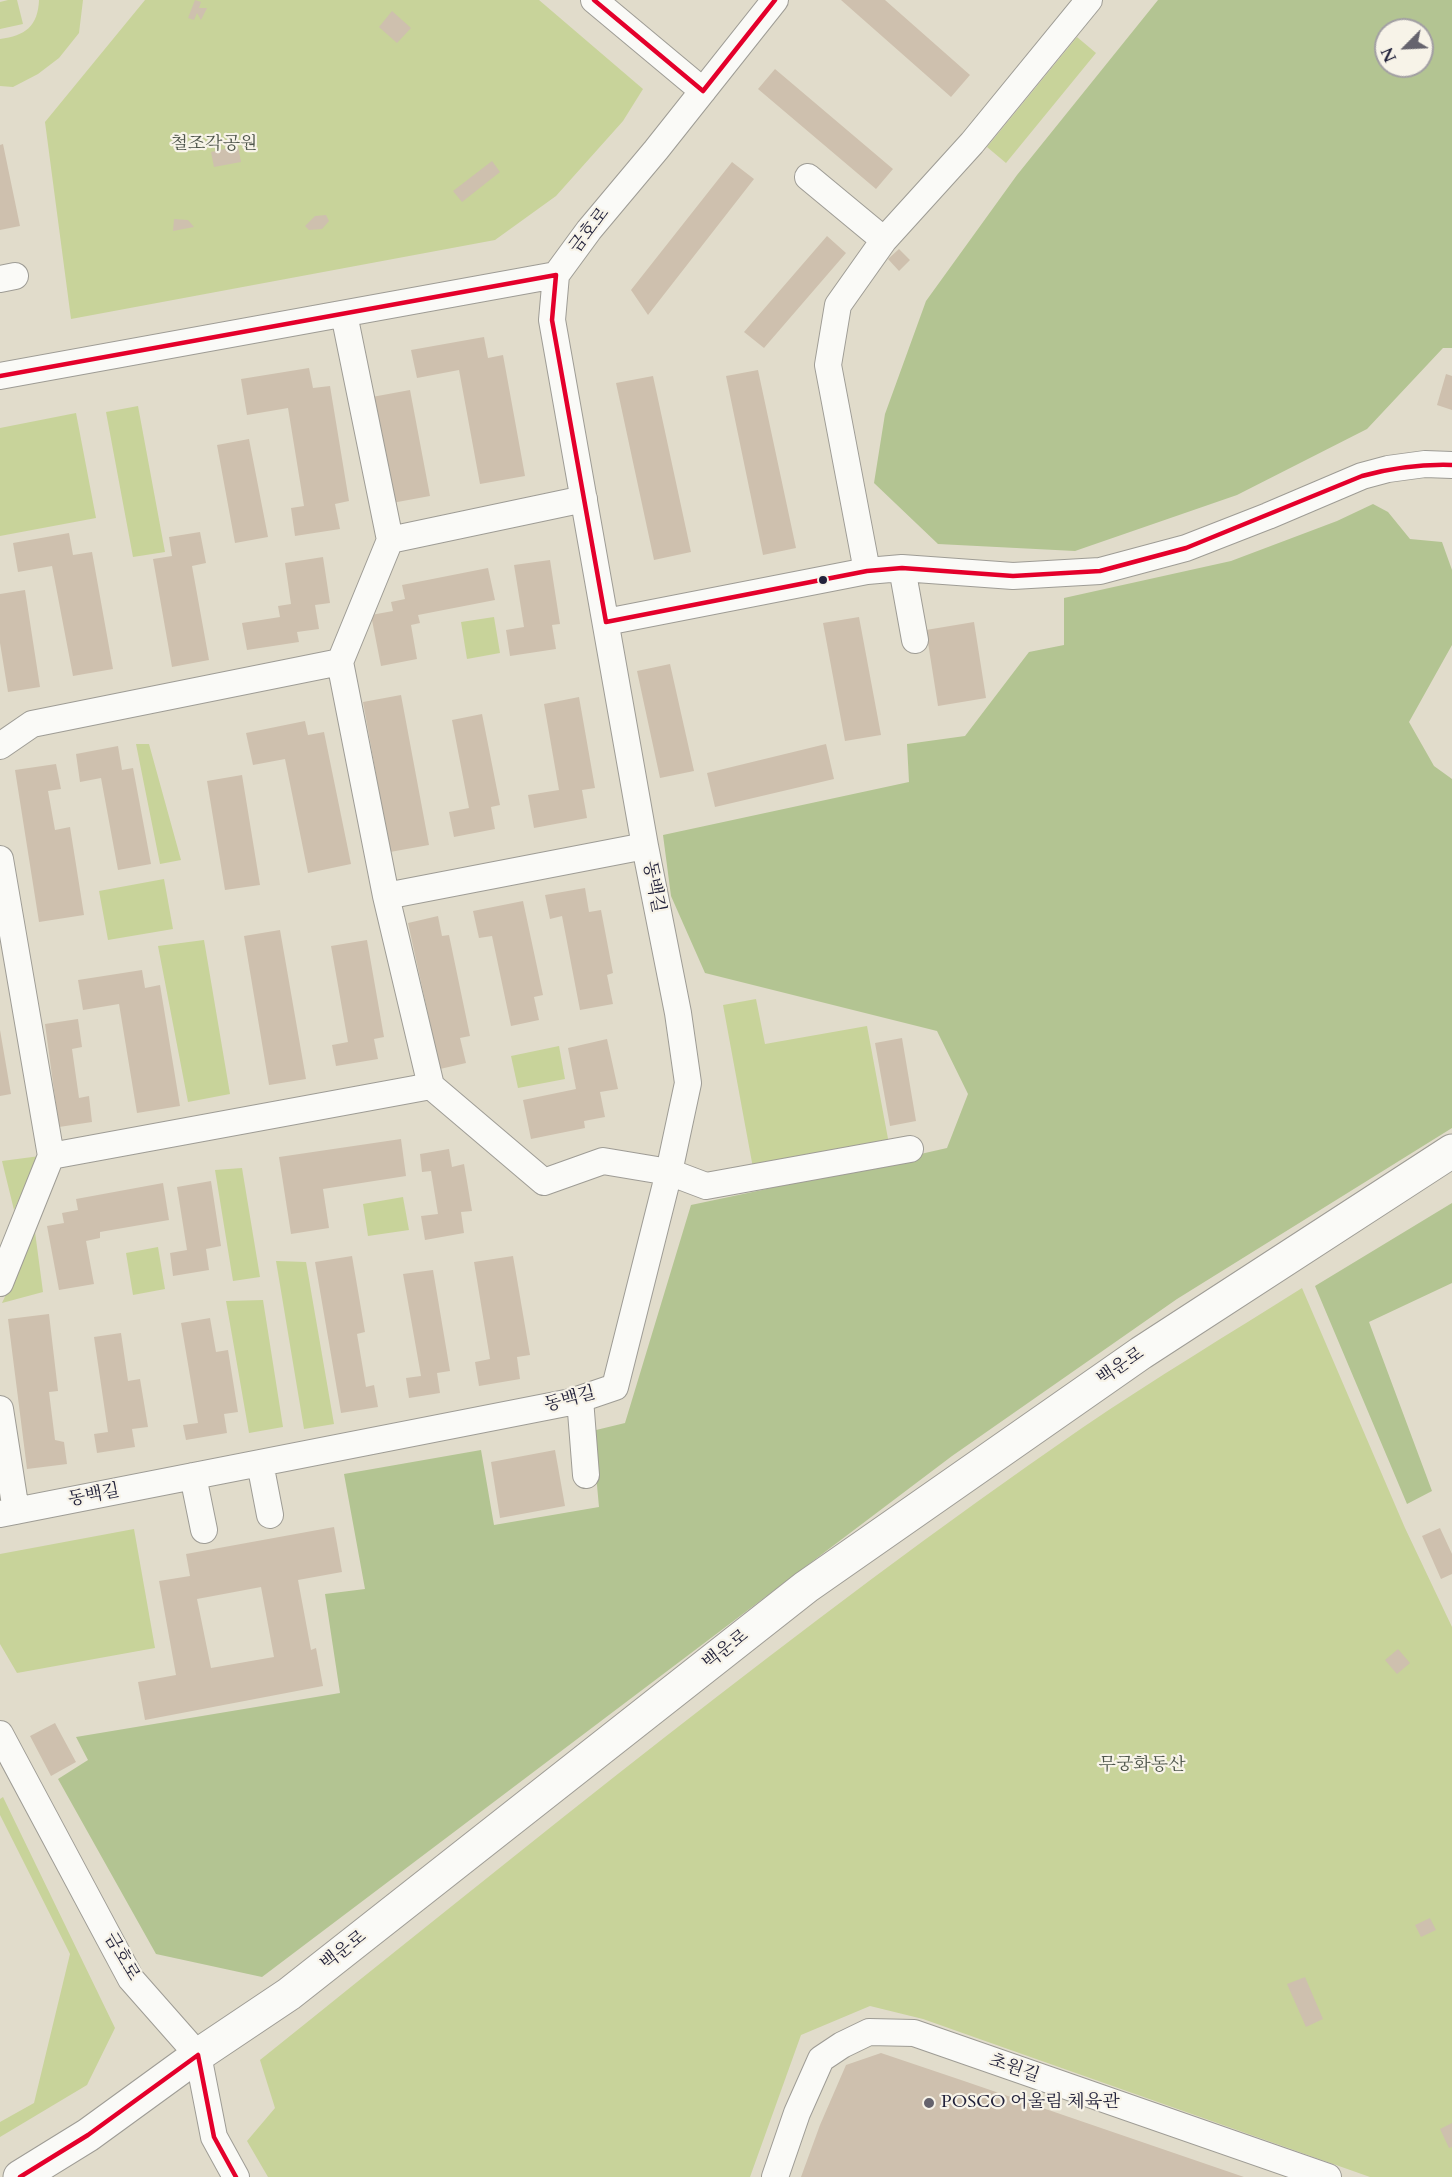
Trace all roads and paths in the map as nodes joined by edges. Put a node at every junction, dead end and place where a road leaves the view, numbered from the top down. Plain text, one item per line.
1 (594, 0) edge
2 (775, 0) edge
3 (1089, 0) edge
4 (703, 91) junction
5 (808, 177) dead end
6 (884, 240) junction
7 (556, 275) junction
8 (344, 314) junction
9 (0, 376) edge
10 (1452, 465) edge
11 (584, 499) junction
12 (390, 540) junction
13 (902, 568) junction
14 (867, 571) junction
15 (606, 622) junction
16 (915, 640) dead end
17 (340, 662) junction
18 (0, 746) edge
19 (645, 846) junction
20 (0, 859) edge
21 (386, 896) junction
22 (9, 964) edge
23 (431, 1086) junction
24 (910, 1149) dead end
25 (1452, 1151) edge
26 (51, 1156) junction
27 (669, 1172) junction
28 (0, 1282) edge
29 (580, 1399) junction
30 (0, 1408) edge
31 (260, 1463) junction
32 (586, 1475) dead end
33 (194, 1476) junction
34 (8, 1513) edge
35 (270, 1515) dead end
36 (204, 1530) dead end
37 (0, 1734) edge
38 (8, 1768) edge
39 (198, 2055) junction
40 (20, 2177) edge
41 (236, 2177) edge
42 (775, 2177) edge
43 (1328, 2177) edge

1 - 4 street
2 - 4 street, 금호로
3 - 6 street
4 - 7 street, 금호로
5 - 6 street
6 - 14 street
7 - 8 street
7 - 11 street, 동백길
8 - 9 street
8 - 12 street
10 - 13 street
11 - 12 street
11 - 15 street, 동백길
12 - 17 street
13 - 14 street
13 - 16 street
14 - 15 street
15 - 19 street, 동백길
17 - 18 street
17 - 21 street
19 - 21 street
19 - 27 street, 동백길
20 - 22 street
21 - 23 street
22 - 26 street
23 - 26 street
23 - 27 street
24 - 27 street
25 - 39 main road, 백운로
26 - 28 street
27 - 29 street, 동백길
29 - 31 street, 동백길
29 - 32 street
30 - 34 street
31 - 33 street, 동백길
31 - 35 street
33 - 34 street, 동백길
33 - 36 street
37 - 38 street, 금호로
38 - 39 street, 금호로
39 - 40 main road, 백운로
39 - 41 street
42 - 43 street, 초원길

